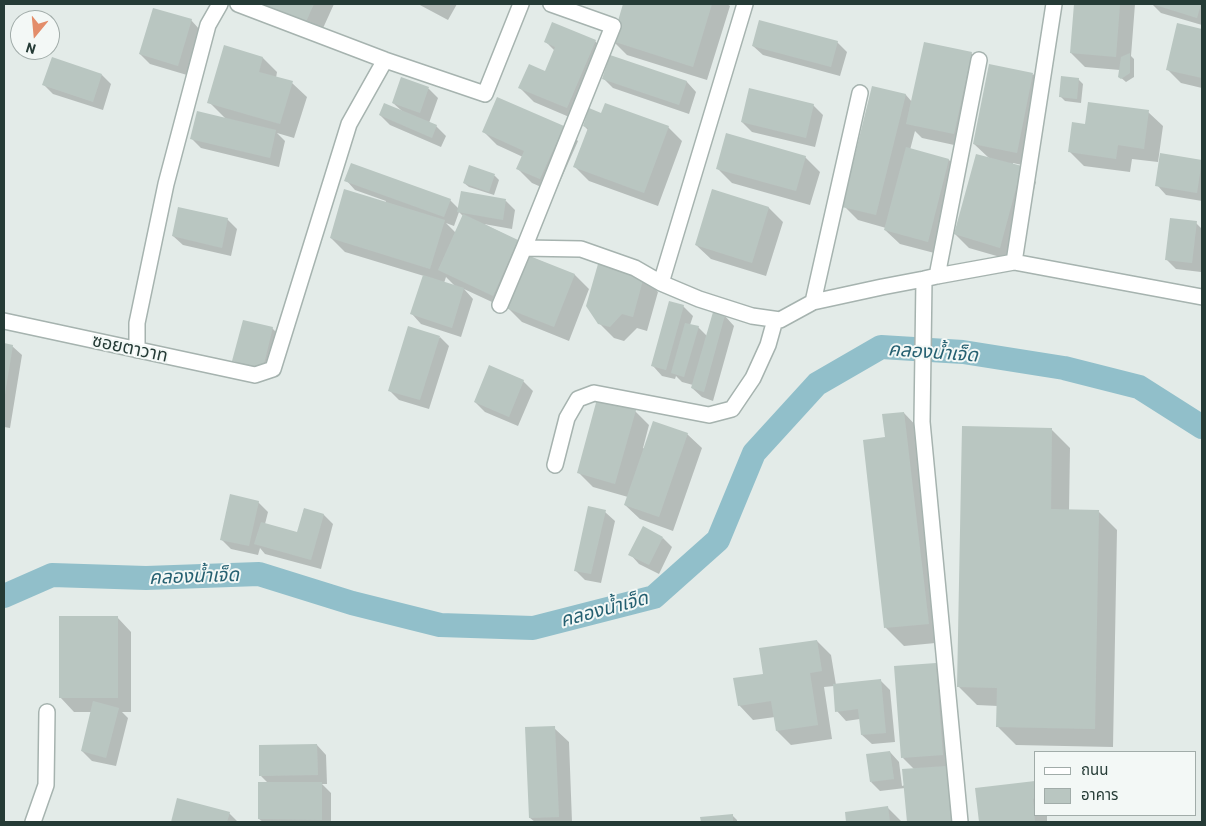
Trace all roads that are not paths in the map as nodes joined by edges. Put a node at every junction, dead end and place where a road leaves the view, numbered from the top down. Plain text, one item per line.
1 (220, 4) edge
2 (238, 4) edge
3 (521, 4) edge
4 (551, 4) edge
5 (745, 4) edge
6 (1054, 4) edge
7 (385, 60) junction
8 (979, 60) dead end
9 (860, 93) dead end
10 (524, 248) junction
11 (1014, 262) junction
12 (930, 278) junction
13 (661, 283) junction
14 (1202, 296) edge
15 (813, 302) junction
16 (500, 305) dead end
17 (775, 320) junction
18 (4, 321) edge
19 (137, 350) junction
20 (555, 465) dead end
21 (47, 712) dead end
22 (33, 822) edge
23 (960, 822) edge

1 - 19 street
2 - 7 street
3 - 7 street
4 - 10 street
5 - 13 street
6 - 11 street
7 - 19 street, ซอยตาวาท
8 - 12 street
9 - 15 street
10 - 13 street
10 - 16 street
11 - 12 street
11 - 14 street
12 - 15 street
12 - 23 street
13 - 17 street
15 - 17 street
17 - 20 street
18 - 19 street, ซอยตาวาท
21 - 22 street

